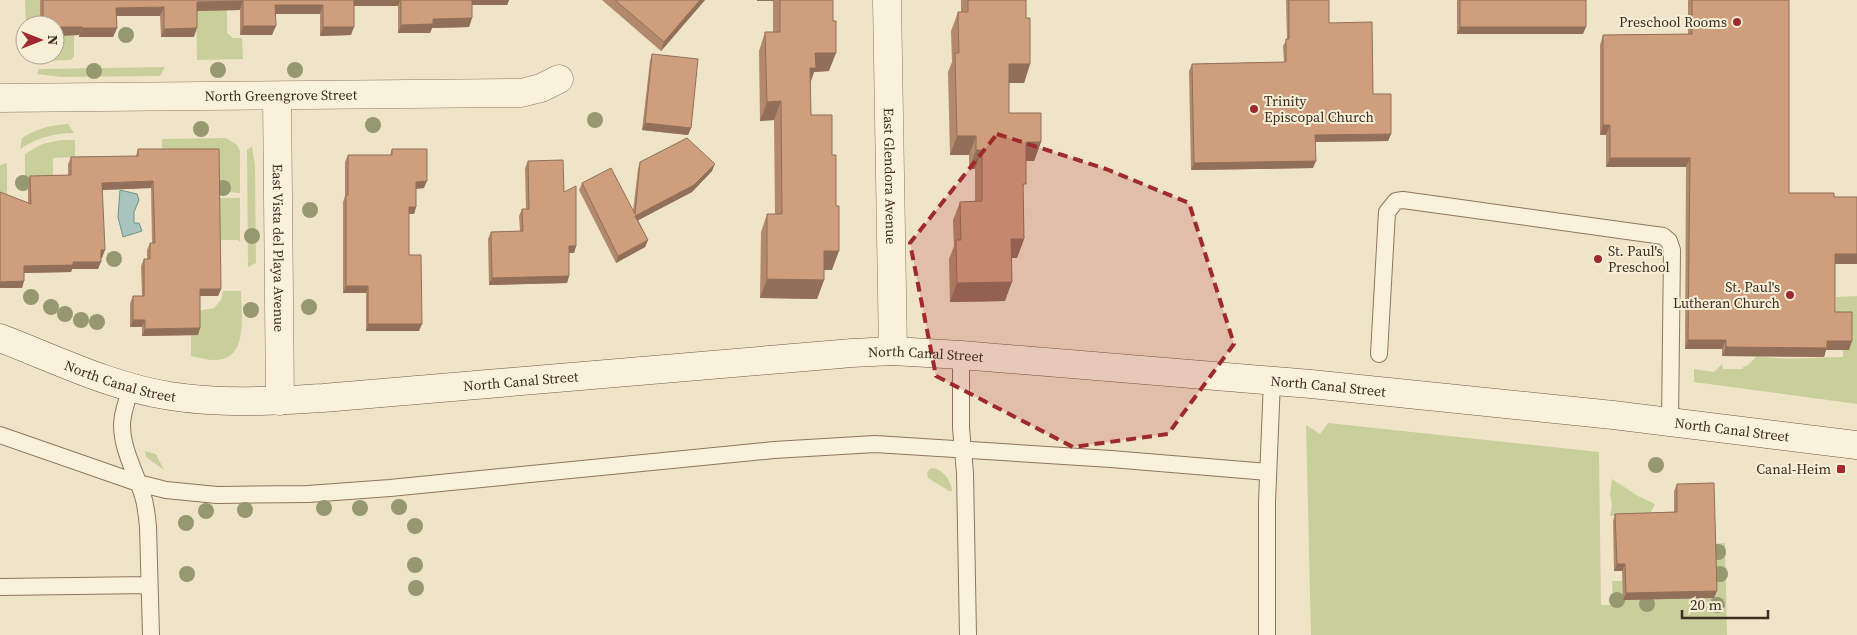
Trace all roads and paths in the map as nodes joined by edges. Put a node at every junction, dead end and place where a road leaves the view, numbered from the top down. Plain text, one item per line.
1 (887, 0) edge
2 (560, 79) dead end
3 (277, 96) junction
4 (0, 98) edge
5 (0, 338) edge
6 (892, 351) junction
7 (961, 354) junction
8 (1379, 354) dead end
9 (1272, 381) junction
10 (131, 387) junction
11 (280, 401) junction
12 (1670, 422) junction
13 (0, 435) edge
14 (1857, 444) edge
15 (963, 449) junction
16 (1268, 472) junction
17 (138, 483) junction
18 (149, 585) junction
19 (0, 587) edge
20 (151, 635) edge
21 (968, 635) edge
22 (1267, 635) edge

1 - 6 street, East Glendora Avenue
2 - 3 street, North Greengrove Street
3 - 4 street, North Greengrove Street
3 - 11 street, East Vista del Playa Avenue
5 - 10 street, North Canal Street
6 - 7 street, North Canal Street
6 - 11 street, North Canal Street
7 - 9 street, North Canal Street
7 - 15 lane
8 - 12 lane
9 - 12 street, North Canal Street
9 - 16 lane
10 - 11 street, North Canal Street
10 - 17 lane
12 - 14 street, North Canal Street
13 - 17 lane
15 - 16 lane
15 - 17 lane
15 - 21 lane
16 - 22 lane
17 - 18 lane
18 - 19 lane
18 - 20 lane

